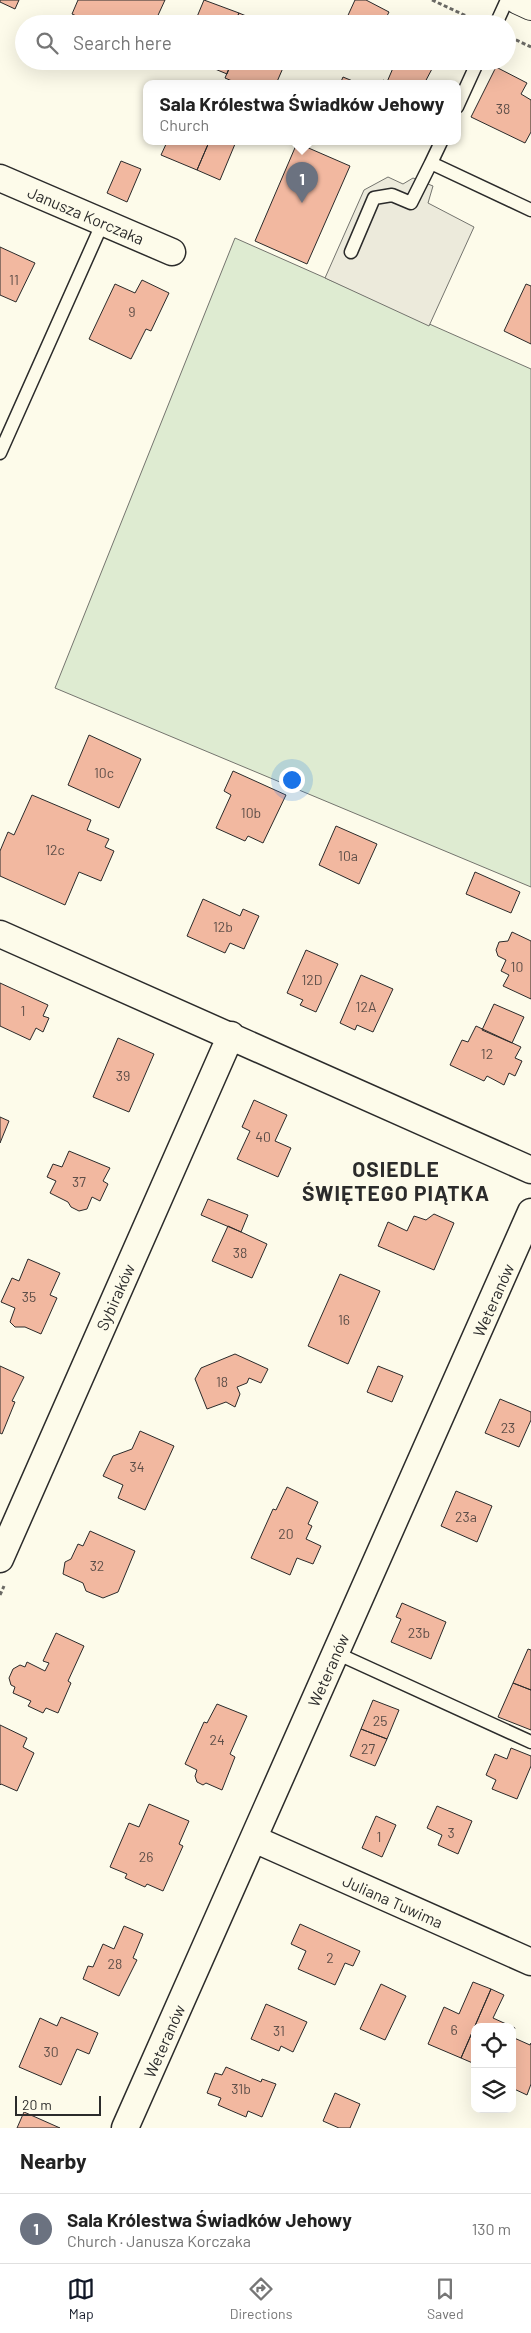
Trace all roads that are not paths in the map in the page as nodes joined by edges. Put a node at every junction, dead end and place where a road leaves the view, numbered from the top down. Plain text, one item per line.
1 (507, 0) edge
2 (518, 0) edge
3 (531, 6) edge
4 (500, 15) edge
5 (474, 70) edge
6 (461, 99) edge
7 (440, 145) edge
8 (431, 163) junction
9 (0, 178) edge
10 (531, 210) edge
11 (103, 222) junction
12 (172, 252) dead end
13 (351, 252) dead end
14 (0, 453) edge
15 (0, 934) edge
16 (231, 1035) junction
17 (531, 1170) edge
18 (531, 1212) edge
19 (524, 1249) edge
20 (0, 1559) edge
21 (336, 1653) junction
22 (531, 1742) edge
23 (254, 1840) junction
24 (531, 1962) edge
25 (125, 2128) edge

1 - 4 lane
2 - 3 street
5 - 6 lane
7 - 8 lane
8 - 10 lane
8 - 13 lane
9 - 11 street, Janusza Korczaka
11 - 12 street, Janusza Korczaka
11 - 14 lane
15 - 16 street
16 - 17 street
16 - 20 street, Sybiraków
18 - 19 street, Weteranów
19 - 21 street, Weteranów
21 - 22 lane
21 - 23 street, Weteranów
23 - 24 street, Juliana Tuwima
23 - 25 street, Weteranów

